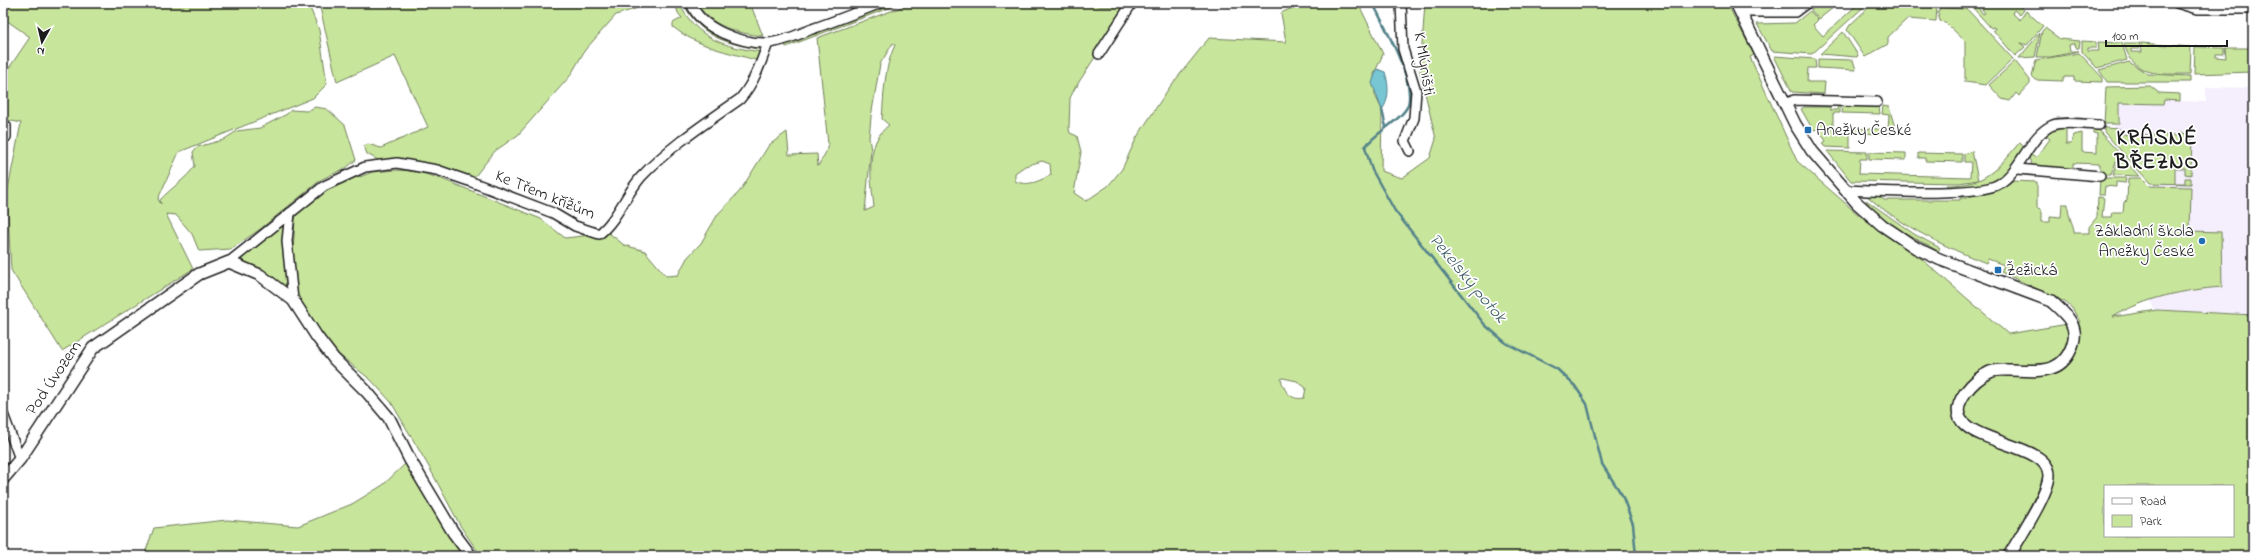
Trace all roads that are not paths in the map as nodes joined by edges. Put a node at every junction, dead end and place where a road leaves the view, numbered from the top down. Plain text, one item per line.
1 (691, 3) edge
2 (881, 3) edge
3 (1132, 3) edge
4 (1401, 3) edge
5 (1807, 3) edge
6 (2176, 3) edge
7 (1738, 7) edge
8 (2253, 9) edge
9 (768, 43) junction
10 (1099, 54) dead end
11 (1877, 102) dead end
12 (1786, 104) junction
13 (2099, 125) dead end
14 (3, 126) edge
15 (6, 136) dead end
16 (1410, 151) dead end
17 (2017, 169) junction
18 (2100, 176) dead end
19 (1844, 190) junction
20 (290, 213) junction
21 (229, 262) junction
22 (293, 300) junction
23 (3, 414) edge
24 (20, 459) junction
25 (3, 479) edge
26 (471, 556) edge
27 (2009, 556) edge

1 - 9 street
2 - 9 street
3 - 10 street
4 - 16 street, K Mlýništi
5 - 7 street
6 - 8 street
7 - 12 street
9 - 20 street, Ke Třem křížům
11 - 12 street
12 - 19 street
13 - 17 street
14 - 15 street
17 - 18 street
17 - 19 street
19 - 27 street
20 - 21 street
20 - 22 street
21 - 22 street
21 - 24 street, Pod Úvozem
22 - 26 street
23 - 24 street
24 - 25 street, Pod Úvozem

